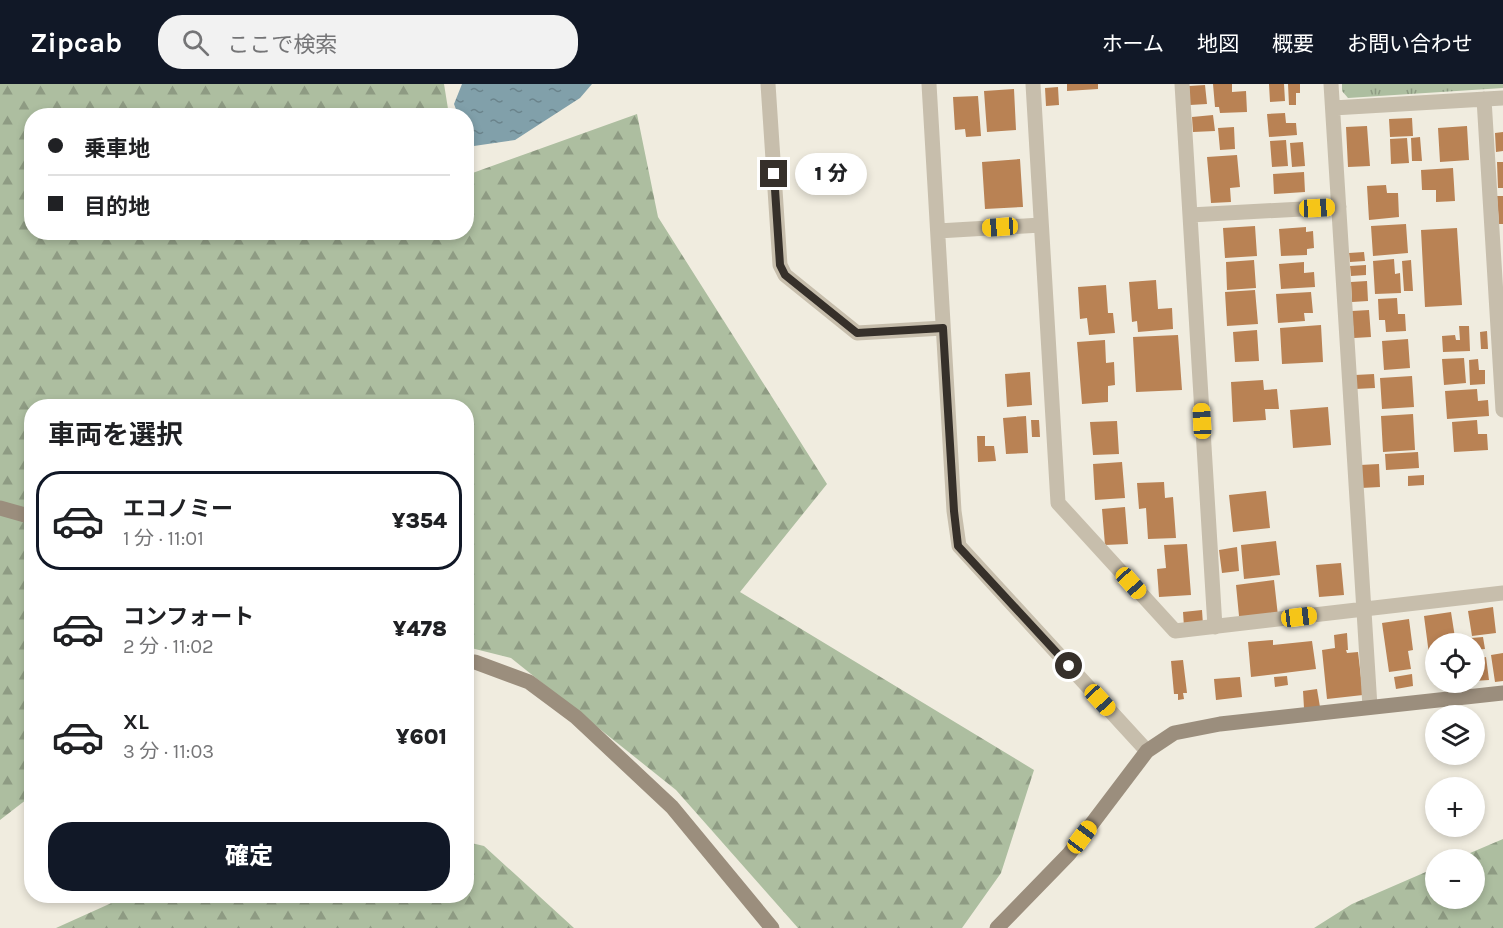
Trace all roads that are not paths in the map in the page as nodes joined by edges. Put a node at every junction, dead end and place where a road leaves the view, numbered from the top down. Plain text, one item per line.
1 (768, 84) edge
2 (929, 84) edge
3 (1033, 84) edge
4 (1182, 84) edge
5 (1331, 84) edge
6 (1503, 98) edge
7 (1484, 99) junction
8 (1333, 108) junction
9 (1339, 207) junction
10 (1190, 215) junction
11 (1041, 225) junction
12 (938, 231) junction
13 (943, 328) junction
14 (1503, 410) edge
15 (0, 508) edge
16 (24, 515) edge
17 (1503, 593) edge
18 (1362, 609) junction
19 (1215, 627) junction
20 (474, 662) edge
21 (1503, 693) edge
22 (1370, 707) junction
23 (1147, 751) junction
24 (772, 928) edge
25 (997, 928) edge

1 - 13 street
2 - 12 street
3 - 11 street
4 - 10 street
5 - 8 street
6 - 7 street
7 - 8 street
7 - 14 street
8 - 9 street
9 - 10 street
9 - 18 street
10 - 19 street
11 - 12 street
11 - 19 street
12 - 13 street
13 - 23 street
15 - 16 street
17 - 18 street
18 - 19 street
18 - 22 street
20 - 24 street
21 - 22 street
22 - 23 street
23 - 25 street

